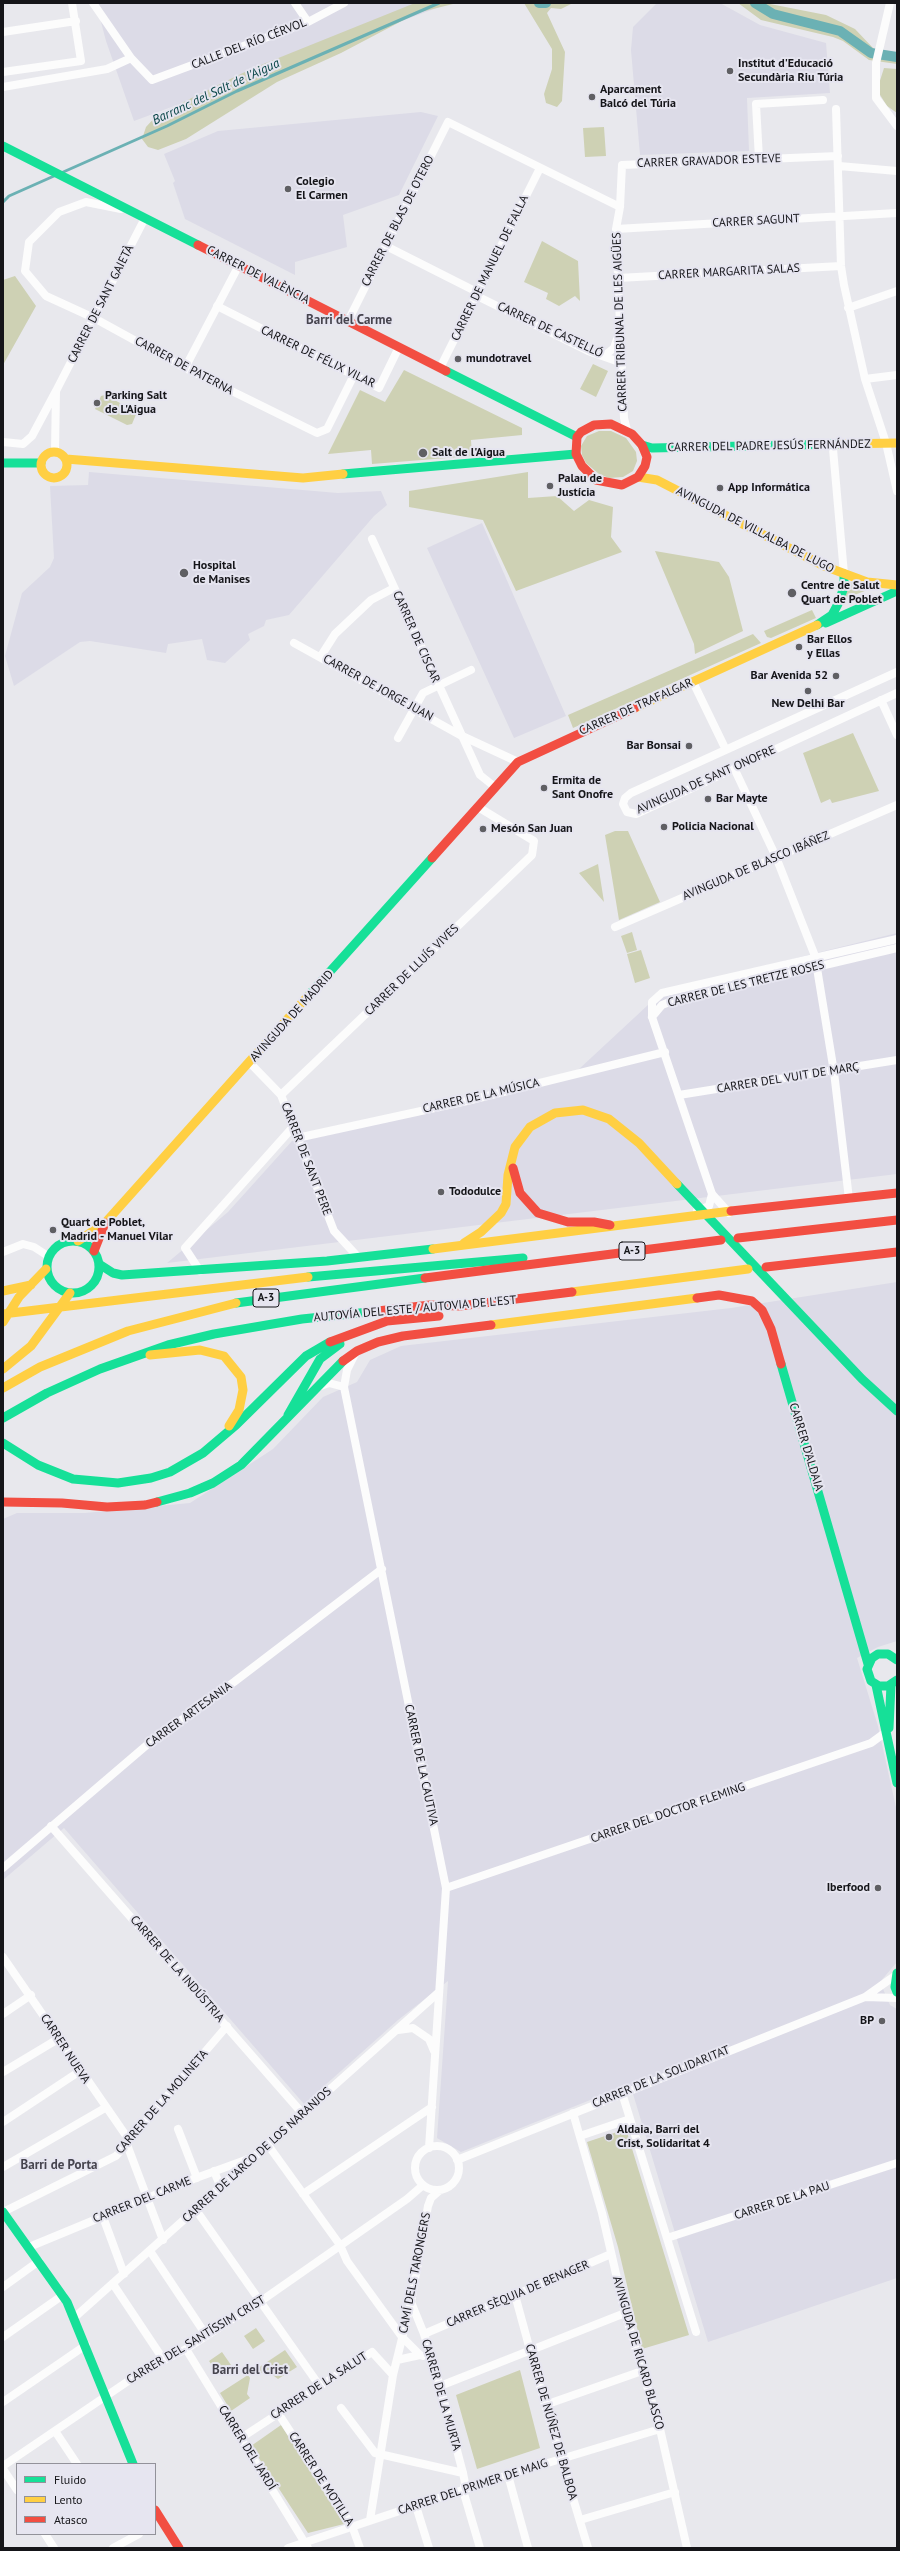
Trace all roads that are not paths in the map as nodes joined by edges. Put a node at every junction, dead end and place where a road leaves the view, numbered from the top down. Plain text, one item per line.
1 (72, 3) edge
2 (93, 3) edge
3 (295, 3) edge
4 (344, 3) edge
5 (890, 3) edge
6 (76, 21) junction
7 (308, 22) junction
8 (3, 32) edge
9 (131, 58) junction
10 (3, 72) edge
11 (3, 87) edge
12 (823, 100) dead end
13 (836, 109) dead end
14 (897, 126) edge
15 (3, 146) edge
16 (838, 156) junction
17 (759, 159) junction
18 (839, 166) junction
19 (540, 168) junction
20 (897, 170) edge
21 (620, 207) junction
22 (129, 211) junction
23 (897, 213) edge
24 (840, 216) junction
25 (145, 218) junction
26 (616, 229) junction
27 (386, 246) junction
28 (239, 265) junction
29 (841, 266) junction
30 (618, 278) junction
31 (897, 291) edge
32 (478, 295) junction
33 (217, 306) junction
34 (848, 308) junction
35 (94, 318) junction
36 (348, 321) junction
37 (620, 328) junction
38 (399, 347) junction
39 (604, 356) junction
40 (622, 363) junction
41 (185, 368) junction
42 (440, 368) junction
43 (897, 375) edge
44 (352, 377) junction
45 (865, 379) junction
46 (56, 391) junction
47 (627, 430) junction
48 (577, 437) junction
49 (3, 442) edge
50 (886, 443) junction
51 (897, 443) edge
52 (836, 444) junction
53 (642, 445) junction
54 (55, 451) junction
55 (576, 454) junction
56 (66, 459) junction
57 (3, 463) edge
58 (41, 463) junction
59 (638, 477) junction
60 (897, 491) edge
61 (372, 539) dead end
62 (824, 566) junction
63 (844, 574) junction
64 (897, 585) edge
65 (394, 588) junction
66 (897, 591) edge
67 (840, 595) junction
68 (810, 629) junction
69 (294, 643) dead end
70 (321, 656) junction
71 (471, 670) dead end
72 (897, 672) edge
73 (693, 682) junction
74 (438, 685) junction
75 (897, 693) edge
76 (881, 700) junction
77 (414, 708) junction
78 (460, 735) junction
79 (897, 735) edge
80 (398, 738) dead end
81 (726, 750) junction
82 (518, 762) junction
83 (734, 768) junction
84 (495, 787) junction
85 (897, 805) edge
86 (478, 807) junction
87 (776, 857) junction
88 (615, 927) dead end
89 (897, 939) edge
90 (897, 948) edge
91 (816, 956) junction
92 (816, 967) junction
93 (652, 1017) junction
94 (665, 1052) junction
95 (897, 1060) edge
96 (250, 1063) junction
97 (834, 1072) junction
98 (281, 1095) junction
99 (679, 1095) junction
100 (293, 1127) junction
101 (297, 1138) junction
102 (512, 1158) junction
103 (897, 1193) edge
104 (712, 1194) junction
105 (849, 1199) junction
106 (729, 1213) junction
107 (685, 1216) junction
108 (897, 1220) edge
109 (105, 1223) junction
110 (610, 1225) junction
111 (738, 1238) dead end
112 (721, 1240) dead end
113 (78, 1241) junction
114 (461, 1245) junction
115 (94, 1251) junction
116 (3, 1252) edge
117 (897, 1252) edge
118 (48, 1256) junction
119 (358, 1257) junction
120 (543, 1261) junction
121 (99, 1264) junction
122 (766, 1267) dead end
123 (46, 1269) junction
124 (748, 1269) dead end
125 (200, 1271) junction
126 (32, 1285) junction
127 (3, 1291) edge
128 (70, 1293) junction
129 (460, 1306) junction
130 (3, 1314) edge
131 (439, 1316) junction
132 (3, 1322) edge
133 (357, 1351) junction
134 (143, 1354) junction
135 (3, 1369) edge
136 (344, 1387) junction
137 (3, 1388) edge
138 (314, 1389) junction
139 (897, 1411) edge
140 (288, 1415) junction
141 (3, 1418) edge
142 (225, 1433) junction
143 (3, 1443) edge
144 (3, 1502) edge
145 (382, 1569) junction
146 (860, 1630) junction
147 (897, 1649) edge
148 (878, 1654) junction
149 (888, 1654) junction
150 (897, 1660) edge
151 (868, 1664) junction
152 (894, 1682) edge
153 (876, 1685) junction
154 (888, 1737) junction
155 (897, 1783) edge
156 (51, 1826) junction
157 (3, 1868) edge
158 (446, 1888) junction
159 (3, 1957) edge
160 (896, 1974) edge
161 (439, 1992) junction
162 (897, 1992) edge
163 (31, 1995) junction
164 (865, 1997) junction
165 (897, 1998) edge
166 (3, 2014) edge
167 (227, 2026) junction
168 (396, 2030) junction
169 (58, 2039) junction
170 (435, 2053) junction
171 (80, 2071) junction
172 (3, 2072) edge
173 (622, 2093) junction
174 (432, 2107) junction
175 (105, 2108) junction
176 (302, 2113) junction
177 (573, 2113) junction
178 (630, 2119) junction
179 (3, 2122) edge
180 (178, 2128) dead end
181 (580, 2136) junction
182 (127, 2141) junction
183 (268, 2145) junction
184 (429, 2148) junction
185 (256, 2156) junction
186 (457, 2160) junction
187 (897, 2163) edge
188 (3, 2167) edge
189 (214, 2171) junction
190 (197, 2178) junction
191 (221, 2188) junction
192 (426, 2188) junction
193 (439, 2191) junction
194 (303, 2194) junction
195 (147, 2198) junction
196 (196, 2210) junction
197 (3, 2212) edge
198 (103, 2217) junction
199 (667, 2238) junction
200 (163, 2240) junction
201 (340, 2245) junction
202 (29, 2247) junction
203 (150, 2251) junction
204 (611, 2254) junction
205 (39, 2261) junction
206 (124, 2274) junction
207 (113, 2284) junction
208 (3, 2287) edge
209 (63, 2295) junction
210 (515, 2295) junction
211 (261, 2301) junction
212 (411, 2302) junction
213 (624, 2313) junction
214 (75, 2317) junction
215 (696, 2332) dead end
216 (424, 2334) junction
217 (206, 2335) junction
218 (3, 2337) edge
219 (402, 2337) junction
220 (86, 2345) junction
221 (186, 2349) junction
222 (530, 2350) junction
223 (420, 2355) junction
224 (163, 2360) junction
225 (396, 2360) junction
226 (432, 2361) junction
227 (642, 2371) junction
228 (393, 2375) junction
229 (319, 2385) junction
230 (440, 2386) junction
231 (106, 2396) junction
232 (3, 2402) edge
233 (545, 2405) junction
234 (341, 2408) dead end
235 (278, 2413) junction
236 (660, 2429) junction
237 (55, 2431) junction
238 (241, 2438) junction
239 (380, 2456) junction
240 (561, 2459) junction
241 (76, 2463) edge
242 (133, 2463) edge
243 (3, 2467) edge
244 (463, 2473) junction
245 (508, 2475) junction
246 (16, 2488) edge
247 (463, 2490) junction
248 (674, 2492) junction
249 (416, 2506) junction
250 (370, 2520) junction
251 (580, 2520) junction
252 (158, 2524) edge
253 (352, 2526) junction
254 (46, 2535) edge
255 (126, 2537) edge
256 (307, 2545) edge
257 (54, 2548) edge
258 (113, 2548) edge
259 (179, 2548) edge
260 (288, 2548) edge
261 (360, 2548) edge
262 (429, 2548) edge
263 (480, 2548) edge
264 (528, 2548) edge
265 (588, 2548) edge
266 (687, 2548) edge

1 - 6 street
2 - 9 street
3 - 7 street
4 - 7 street, CALLE DEL RÍO CÉRVOL
5 - 14 street
6 - 8 street
6 - 10 street
7 - 9 street, CALLE DEL RÍO CÉRVOL
9 - 11 street
12 - 17 street
13 - 16 street
15 - 22 main road, CARRER DE VALÈNCIA
16 - 17 street, CARRER GRAVADOR ESTEVE
16 - 18 street
17 - 21 street, CARRER GRAVADOR ESTEVE
18 - 20 street
18 - 24 street
19 - 21 street
19 - 27 street, CARRER DE BLAS DE OTERO
19 - 32 street, CARRER DE MANUEL DE FALLA
21 - 26 street, CARRER TRIBUNAL DE LES AIGÜES
22 - 25 main road, CARRER DE VALÈNCIA
22 - 35 street, CARRER DE PATERNA
23 - 24 street, CARRER SAGUNT
24 - 26 street, CARRER SAGUNT
24 - 29 street
25 - 28 main road, CARRER DE VALÈNCIA
25 - 35 street, CARRER DE SANT GAIETÀ
26 - 30 street, CARRER TRIBUNAL DE LES AIGÜES
27 - 32 street, CARRER DE CASTELLÓ
27 - 36 street, CARRER DE BLAS DE OTERO
28 - 33 street
28 - 36 main road, CARRER DE VALÈNCIA
29 - 30 street, CARRER MARGARITA SALAS
29 - 34 street
30 - 37 street, CARRER TRIBUNAL DE LES AIGÜES
31 - 34 street
32 - 39 street, CARRER DE CASTELLÓ
32 - 42 street, CARRER DE MANUEL DE FALLA
33 - 41 street
33 - 44 street, CARRER DE FÉLIX VILAR
34 - 45 street
35 - 41 street, CARRER DE PATERNA
35 - 46 street, CARRER DE SANT GAIETÀ
36 - 38 main road, CARRER DE VALÈNCIA
37 - 39 street
37 - 40 street, CARRER TRIBUNAL DE LES AIGÜES
38 - 42 main road, CARRER DE VALÈNCIA
38 - 44 street, CARRER DE FÉLIX VILAR
39 - 40 street, CARRER DE CASTELLÓ
40 - 47 street, CARRER TRIBUNAL DE LES AIGÜES
41 - 44 street, CARRER DE PATERNA
42 - 48 main road, CARRER DE VALÈNCIA
43 - 45 street
45 - 50 street
46 - 49 street, CARRER DE SANT GAIETÀ
46 - 54 street, CARRER DE SANT GAIETÀ
47 - 48 main road
47 - 53 main road
48 - 55 main road
50 - 51 main road, CARRER DEL PADRE JESÚS FERNÁNDEZ
50 - 52 main road, CARRER DEL PADRE JESÚS FERNÁNDEZ
50 - 60 street
52 - 53 main road, CARRER DEL PADRE JESÚS FERNÁNDEZ
52 - 63 street
53 - 59 main road
54 - 56 main road
54 - 58 main road
55 - 56 main road
55 - 59 main road
56 - 58 main road
57 - 58 main road
59 - 62 main road, AVINGUDA DE VILLALBA DE LUGO
61 - 65 street, CARRER DE CISCAR
62 - 63 main road, AVINGUDA DE VILLALBA DE LUGO
62 - 67 main road
63 - 64 main road, AVINGUDA DE VILLALBA DE LUGO
63 - 67 main road, CARRER DE TRAFALGAR
65 - 70 street
65 - 74 street, CARRER DE CISCAR
66 - 68 main road, CARRER DE TRAFALGAR
67 - 68 main road, CARRER DE TRAFALGAR
68 - 73 main road, CARRER DE TRAFALGAR
69 - 70 street, CARRER DE JORGE JUAN
70 - 77 street, CARRER DE JORGE JUAN
71 - 74 street
72 - 81 street, AVINGUDA DE SANT ONOFRE
73 - 81 street
73 - 82 main road, CARRER DE TRAFALGAR
74 - 77 street
74 - 78 street, CARRER DE CISCAR
75 - 76 street, AVINGUDA DE SANT ONOFRE
76 - 79 street
76 - 83 street, AVINGUDA DE SANT ONOFRE
77 - 78 street, CARRER DE JORGE JUAN
77 - 80 street
78 - 82 street, CARRER DE JORGE JUAN
78 - 84 street, CARRER DE CISCAR
81 - 83 street, AVINGUDA DE SANT ONOFRE
82 - 84 main road, CARRER DE TRAFALGAR
83 - 87 street
84 - 86 main road, CARRER DE TRAFALGAR
85 - 87 street, AVINGUDA DE BLASCO IBÁÑEZ
86 - 96 main road, AVINGUDA DE MADRID
86 - 98 street, CARRER DE LLUÍS VIVES
87 - 88 street, AVINGUDA DE BLASCO IBÁÑEZ
87 - 91 street
89 - 91 street, CARRER DE LES TRETZE ROSES
90 - 92 street, CARRER DE LES TRETZE ROSES
91 - 92 street
91 - 93 street, CARRER DE LES TRETZE ROSES
92 - 93 street, CARRER DE LES TRETZE ROSES
92 - 97 street
93 - 94 street
94 - 99 street
94 - 101 street, CARRER DE LA MÚSICA
95 - 97 street, CARRER DEL VUIT DE MARÇ
96 - 98 street, CARRER DE SANT PERE
96 - 109 main road, AVINGUDA DE MADRID
97 - 99 street, CARRER DEL VUIT DE MARÇ
97 - 105 street
98 - 100 street, CARRER DE SANT PERE
99 - 104 street
100 - 101 street, CARRER DE SANT PERE
100 - 125 street
101 - 119 street, CARRER DE SANT PERE
102 - 110 main road
102 - 114 main road
102 - 139 main road
103 - 105 main road
104 - 106 street
104 - 107 street
105 - 106 main road
106 - 107 main road
107 - 110 main road
108 - 111 main road
109 - 113 main road, AVINGUDA DE MADRID
109 - 115 main road, AVINGUDA DE MADRID
110 - 114 main road
112 - 120 main road, A-3
113 - 115 main road
113 - 118 main road
114 - 119 main road
115 - 121 main road
116 - 118 street
117 - 122 main road
118 - 123 main road
119 - 125 main road
120 - 130 main road
120 - 137 main road, A-3
121 - 125 main road
121 - 128 main road
123 - 126 main road
123 - 128 main road
124 - 129 main road, AUTOVÍA DEL ESTE / AUTOVIA DE L'EST / A-3
126 - 127 main road
126 - 132 main road
128 - 135 main road
129 - 131 main road
129 - 134 main road, AUTOVÍA DEL ESTE / AUTOVIA DE L'EST / A-3
131 - 140 main road
131 - 142 main road
133 - 136 street
133 - 138 main road, CARRER D'ALDAIA
133 - 146 main road, CARRER D'ALDAIA
134 - 141 main road, AUTOVÍA DEL ESTE / AUTOVIA DE L'EST / A-3
134 - 142 main road
136 - 138 street
136 - 145 street, CARRER DE LA CAUTIVA
138 - 140 main road, CARRER D'ALDAIA
140 - 144 main road
142 - 143 main road
145 - 156 street, CARRER ARTESANIA
145 - 158 street, CARRER DE LA CAUTIVA
146 - 148 main road, CARRER D'ALDAIA
146 - 151 main road, CARRER D'ALDAIA
147 - 149 main road
148 - 149 main road
148 - 151 main road
149 - 150 main road
151 - 153 main road, CARRER D'ALDAIA
152 - 153 main road
152 - 154 main road
153 - 154 main road, CARRER D'ALDAIA
154 - 155 main road
154 - 158 street, CARRER DEL DOCTOR FLEMING
156 - 157 street, CARRER ARTESANIA
156 - 167 street, CARRER DE LA INDÚSTRIA
158 - 161 street, CARRER DE LA CAUTIVA
159 - 163 street, CARRER NUEVA
160 - 162 main road
160 - 164 street, CARRER DE LA SOLIDARITAT
161 - 168 street, CARRER DE L'ARCO DE LOS NARANJOS
161 - 170 street, CARRER DE LA CAUTIVA
163 - 166 street
163 - 169 street, CARRER NUEVA
164 - 165 street, CARRER DE LA SOLIDARITAT
164 - 173 street, CARRER DE LA SOLIDARITAT
167 - 176 street, CARRER DE LA INDÚSTRIA
167 - 182 street, CARRER DE LA MOLINETA
168 - 170 street
168 - 176 street, CARRER DE L'ARCO DE LOS NARANJOS
169 - 171 street, CARRER NUEVA
169 - 172 street
170 - 174 street, CARRER DE LA CAUTIVA
171 - 175 street, CARRER NUEVA
171 - 179 street
173 - 177 street, CARRER DE LA SOLIDARITAT
173 - 178 street
174 - 184 street, CARRER DE LA CAUTIVA
174 - 194 street
175 - 182 street, CARRER NUEVA
175 - 188 street
176 - 183 street, CARRER DE L'ARCO DE LOS NARANJOS
177 - 181 street, AVINGUDA DE RICARD BLASCO
177 - 186 street, CARRER DE LA SOLIDARITAT
178 - 181 street
178 - 199 street
180 - 190 street
181 - 204 street, AVINGUDA DE RICARD BLASCO
182 - 195 street, CARRER NUEVA
182 - 197 street, CARRER DE LA MOLINETA
183 - 185 street, CARRER DE L'ARCO DE LOS NARANJOS
183 - 194 street
184 - 186 street
184 - 192 street
185 - 189 street, CARRER DEL CARME
185 - 191 street, CARRER DE L'ARCO DE LOS NARANJOS
186 - 193 street
187 - 199 street, CARRER DE LA PAU
189 - 190 street, CARRER DEL CARME
189 - 191 street
190 - 195 street, CARRER DEL CARME
191 - 196 street, CARRER DE L'ARCO DE LOS NARANJOS
192 - 193 street
192 - 201 street, CARRER DEL SANTÍSSIM CRIST
193 - 212 street, CAMÍ DELS TARONGERS
194 - 201 street
195 - 198 street, CARRER DEL CARME
195 - 200 street, CARRER NUEVA
196 - 200 street, CARRER DE L'ARCO DE LOS NARANJOS
196 - 211 street
197 - 202 main road
198 - 202 street, CARRER DEL CARME
198 - 206 street
199 - 215 street
200 - 203 street, CARRER DE L'ARCO DE LOS NARANJOS
201 - 211 street, CARRER DEL SANTÍSSIM CRIST
201 - 219 street
202 - 205 main road
203 - 206 street, CARRER DE L'ARCO DE LOS NARANJOS
203 - 217 street
204 - 210 street, CARRER SÈQUIA DE BENAGER
204 - 213 street, AVINGUDA DE RICARD BLASCO
205 - 208 street
205 - 209 main road
206 - 207 street, CARRER DE L'ARCO DE LOS NARANJOS
207 - 214 street, CARRER DE L'ARCO DE LOS NARANJOS
207 - 224 street
209 - 214 main road
209 - 218 street
210 - 216 street, CARRER SÈQUIA DE BENAGER
210 - 222 street, CARRER DE NÚÑEZ DE BALBOA
211 - 217 street, CARRER DEL SANTÍSSIM CRIST
211 - 229 street
212 - 216 street, CARRER DE LA MURTA
212 - 219 street, CAMÍ DELS TARONGERS
213 - 222 street
213 - 227 street, AVINGUDA DE RICARD BLASCO
214 - 220 main road
216 - 226 street, CARRER DE LA MURTA
217 - 221 street, CARRER DEL SANTÍSSIM CRIST
219 - 223 street
219 - 225 street, CAMÍ DELS TARONGERS
220 - 231 main road
220 - 232 street
221 - 224 street, CARRER DEL SANTÍSSIM CRIST
221 - 238 street, CARRER DEL JARDÍ
222 - 230 street
222 - 233 street, CARRER DE NÚÑEZ DE BALBOA
223 - 225 street
223 - 226 street
224 - 231 street, CARRER DEL SANTÍSSIM CRIST
225 - 228 street, CAMÍ DELS TARONGERS
226 - 230 street, CARRER DE LA MURTA
227 - 233 street
227 - 236 street, AVINGUDA DE RICARD BLASCO
228 - 229 street, CARRER DE LA SALUT
228 - 239 street, CAMÍ DELS TARONGERS
229 - 235 street, CARRER DE LA SALUT
230 - 244 street, CARRER DE LA MURTA
231 - 237 street, CARRER DEL SANTÍSSIM CRIST
231 - 242 main road
233 - 240 street, CARRER DE NÚÑEZ DE BALBOA
234 - 239 street
235 - 238 street, CARRER DE LA SALUT
235 - 253 street, CARRER DE MOTILLA
236 - 240 street, CARRER DEL PRIMER DE MAIG
236 - 248 street, AVINGUDA DE RICARD BLASCO
237 - 241 street
237 - 243 street, CARRER DEL SANTÍSSIM CRIST
238 - 256 street, CARRER DEL JARDÍ
239 - 244 street
239 - 250 street, CAMÍ DELS TARONGERS
240 - 245 street, CARRER DEL PRIMER DE MAIG
240 - 251 street, CARRER DE NÚÑEZ DE BALBOA
243 - 246 street
244 - 247 street, CARRER DE LA MURTA
245 - 247 street, CARRER DEL PRIMER DE MAIG
245 - 264 street
247 - 249 street, CARRER DEL PRIMER DE MAIG
247 - 263 street, CARRER DE LA MURTA
248 - 251 street
248 - 266 street, AVINGUDA DE RICARD BLASCO
249 - 250 street, CARRER DEL PRIMER DE MAIG
249 - 262 street
250 - 253 street, CARRER DEL PRIMER DE MAIG
251 - 265 street, CARRER DE NÚÑEZ DE BALBOA
252 - 259 main road
253 - 256 street, CARRER DEL PRIMER DE MAIG
253 - 261 street, CARRER DE MOTILLA
254 - 257 street
255 - 258 street
256 - 260 street, CARRER DEL PRIMER DE MAIG

